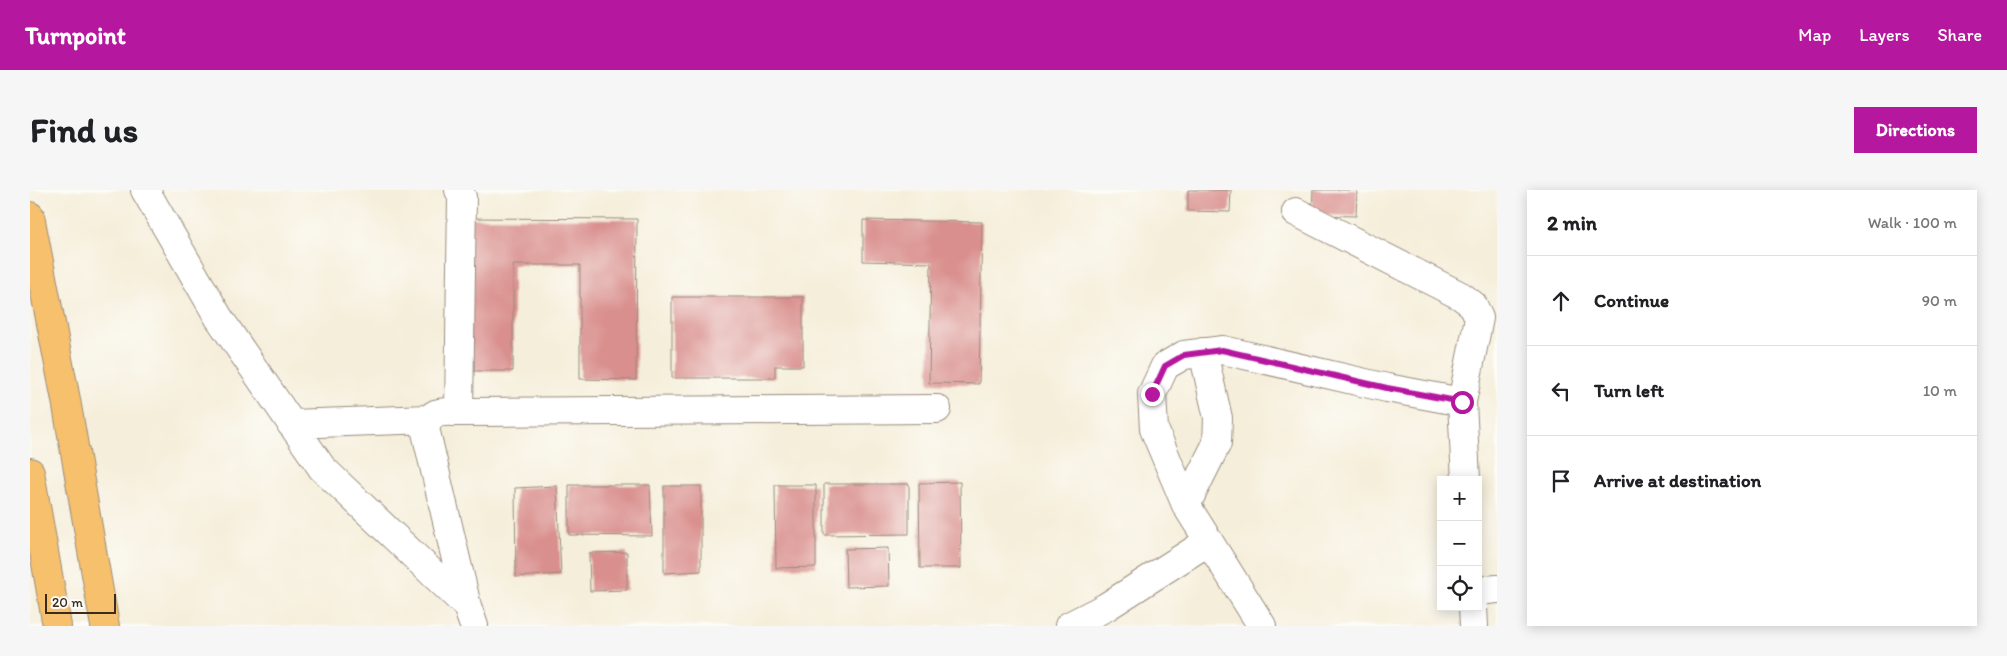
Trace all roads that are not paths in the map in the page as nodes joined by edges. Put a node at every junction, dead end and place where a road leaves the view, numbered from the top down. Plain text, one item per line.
1 (460, 190) edge
2 (152, 193) edge
3 (1296, 212) dead end
4 (30, 216) edge
5 (1488, 318) edge
6 (1204, 352) junction
7 (1462, 402) junction
8 (937, 408) dead end
9 (459, 412) junction
10 (429, 419) junction
11 (291, 424) junction
12 (30, 472) edge
13 (1466, 476) edge
14 (1186, 505) junction
15 (1209, 541) junction
16 (1497, 589) edge
17 (1482, 591) edge
18 (1473, 611) edge
19 (470, 616) edge
20 (57, 626) edge
21 (105, 626) edge
22 (1069, 626) edge
23 (1262, 626) edge
24 (1474, 626) edge

1 - 9 street
2 - 11 street
3 - 5 street
4 - 21 main road
5 - 7 street
6 - 7 street
6 - 14 street
6 - 14 street
7 - 13 street
8 - 9 street
9 - 10 street
10 - 11 street
10 - 19 street
11 - 19 street
12 - 20 main road
14 - 15 street
15 - 22 street
15 - 23 street
16 - 17 street
18 - 24 street

